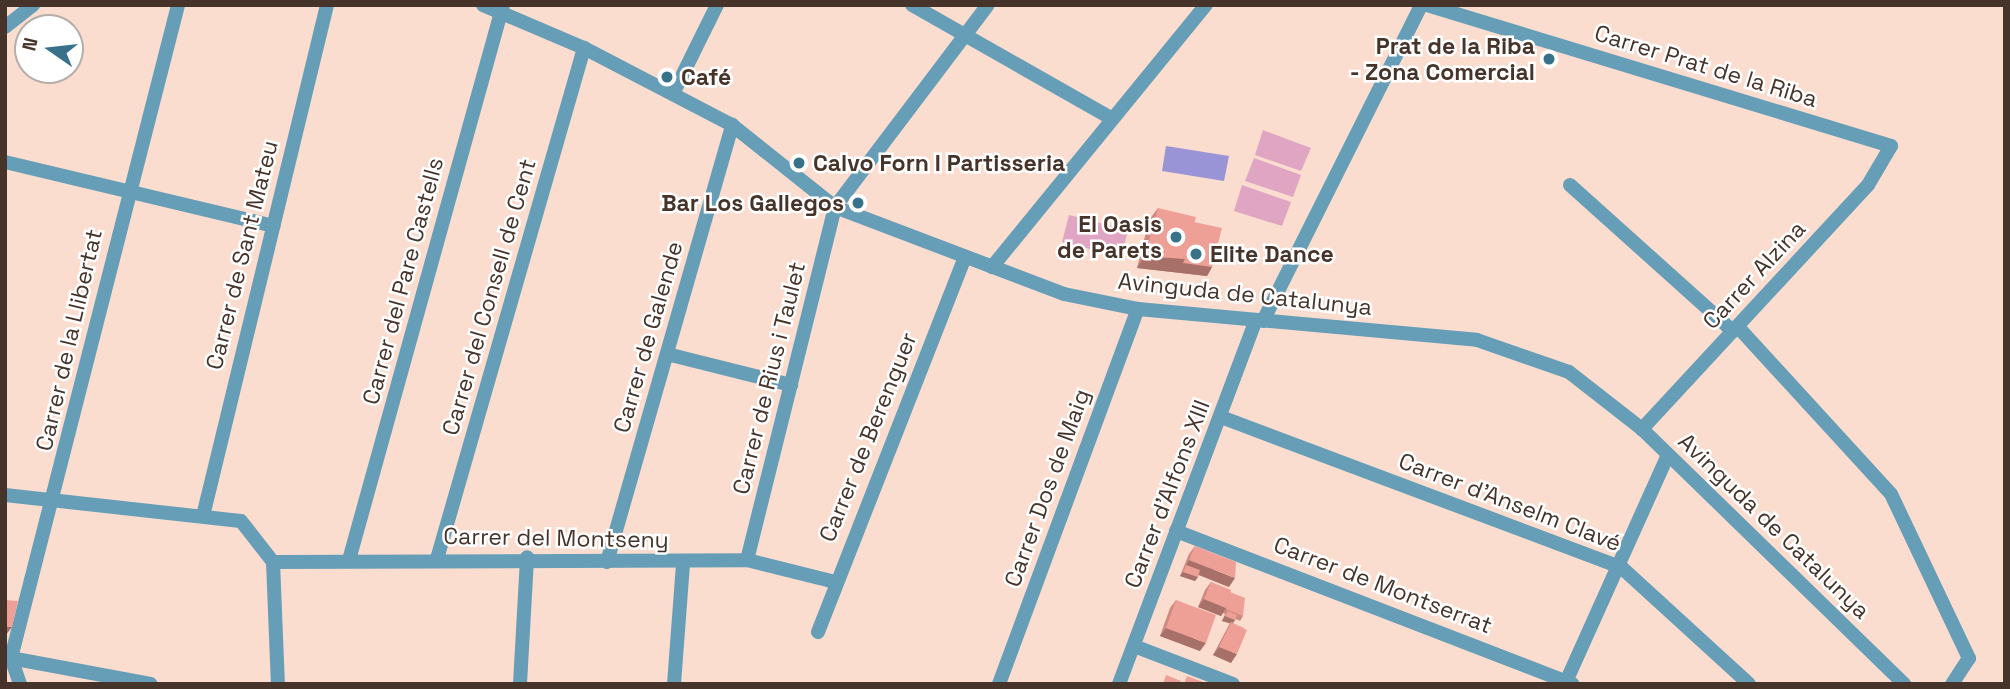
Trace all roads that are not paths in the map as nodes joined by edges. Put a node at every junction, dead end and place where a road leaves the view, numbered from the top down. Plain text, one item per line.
1 (33, 5) edge
2 (178, 5) edge
3 (327, 5) edge
4 (483, 5) edge
5 (717, 5) edge
6 (912, 5) edge
7 (988, 5) edge
8 (1206, 5) edge
9 (1421, 5) edge
10 (1427, 5) edge
11 (502, 9) edge
12 (5, 27) edge
13 (965, 36) junction
14 (584, 48) junction
15 (673, 94) junction
16 (1111, 118) junction
17 (732, 125) junction
18 (1891, 146) joint
19 (5, 162) edge
20 (1570, 185) dead end
21 (126, 194) junction
22 (835, 207) junction
23 (273, 226) junction
24 (964, 260) junction
25 (992, 267) junction
26 (1139, 309) junction
27 (1259, 321) junction
28 (1735, 329) junction
29 (667, 354) junction
30 (791, 386) junction
31 (1221, 418) junction
32 (1642, 429) junction
33 (1668, 455) junction
34 (5, 495) edge
35 (54, 500) junction
36 (202, 516) junction
37 (1176, 531) junction
38 (527, 557) junction
39 (437, 559) junction
40 (349, 560) junction
41 (747, 560) junction
42 (273, 562) junction
43 (607, 562) junction
44 (682, 563) junction
45 (1621, 567) junction
46 (835, 582) junction
47 (818, 632) dead end
48 (1134, 646) junction
49 (8, 658) edge
50 (1569, 682) edge
51 (20, 684) edge
52 (151, 684) edge
53 (278, 684) edge
54 (520, 684) edge
55 (674, 684) edge
56 (999, 684) edge
57 (1119, 684) edge
58 (1233, 684) edge
59 (1749, 684) edge
60 (1904, 684) edge
61 (1952, 684) edge

1 - 12 street
2 - 21 street, Carrer de la Llibertat
3 - 23 street, Carrer de Sant Mateu
4 - 11 street, Avinguda de Catalunya
5 - 15 street
6 - 13 street
7 - 13 street
8 - 16 street
9 - 27 street, Carrer d'Alfons XIII
10 - 18 street, Carrer Prat de la Riba
11 - 14 street, Avinguda de Catalunya
11 - 40 street, Carrer del Pare Castells
13 - 16 street
13 - 22 street
14 - 15 street, Avinguda de Catalunya
14 - 39 street, Carrer del Consell de Cent
15 - 17 street, Avinguda de Catalunya
16 - 25 street
17 - 22 street, Avinguda de Catalunya
17 - 29 street, Carrer de Galende
18 - 28 street, Carrer Alzina
19 - 21 street
20 - 28 street
21 - 23 street
21 - 35 street, Carrer de la Llibertat
22 - 24 street, Avinguda de Catalunya
22 - 30 street, Carrer de Rius i Taulet
23 - 36 street, Carrer de Sant Mateu
24 - 25 street, Avinguda de Catalunya
24 - 46 street, Carrer de Berenguer
25 - 26 street, Avinguda de Catalunya
26 - 27 street, Avinguda de Catalunya
26 - 56 street, Carrer Dos de Maig
27 - 31 street, Carrer d'Alfons XIII
27 - 32 street, Avinguda de Catalunya
28 - 32 street, Carrer Alzina
28 - 61 street
29 - 30 street
29 - 43 street, Carrer de Galende
30 - 41 street, Carrer de Rius i Taulet
31 - 37 street, Carrer d'Alfons XIII
31 - 45 street, Carrer d'Anselm Clavé
32 - 33 street, Avinguda de Catalunya
33 - 45 street
33 - 60 street, Avinguda de Catalunya
34 - 35 street
35 - 36 street
35 - 49 street, Carrer de la Llibertat
36 - 42 street
37 - 48 street, Carrer d'Alfons XIII
37 - 50 street, Carrer de Montserrat
38 - 39 street, Carrer del Montseny
38 - 43 street, Carrer del Montseny
38 - 54 street
39 - 40 street, Carrer del Montseny
40 - 42 street, Carrer del Montseny
41 - 44 street, Carrer del Montseny
41 - 46 street, Carrer del Montseny
42 - 53 street
43 - 44 street, Carrer del Montseny
44 - 55 street
45 - 50 street
45 - 59 street, Carrer d'Anselm Clavé
46 - 47 street, Carrer de Berenguer
48 - 57 street, Carrer d'Alfons XIII
48 - 58 street
49 - 51 street
49 - 52 street

